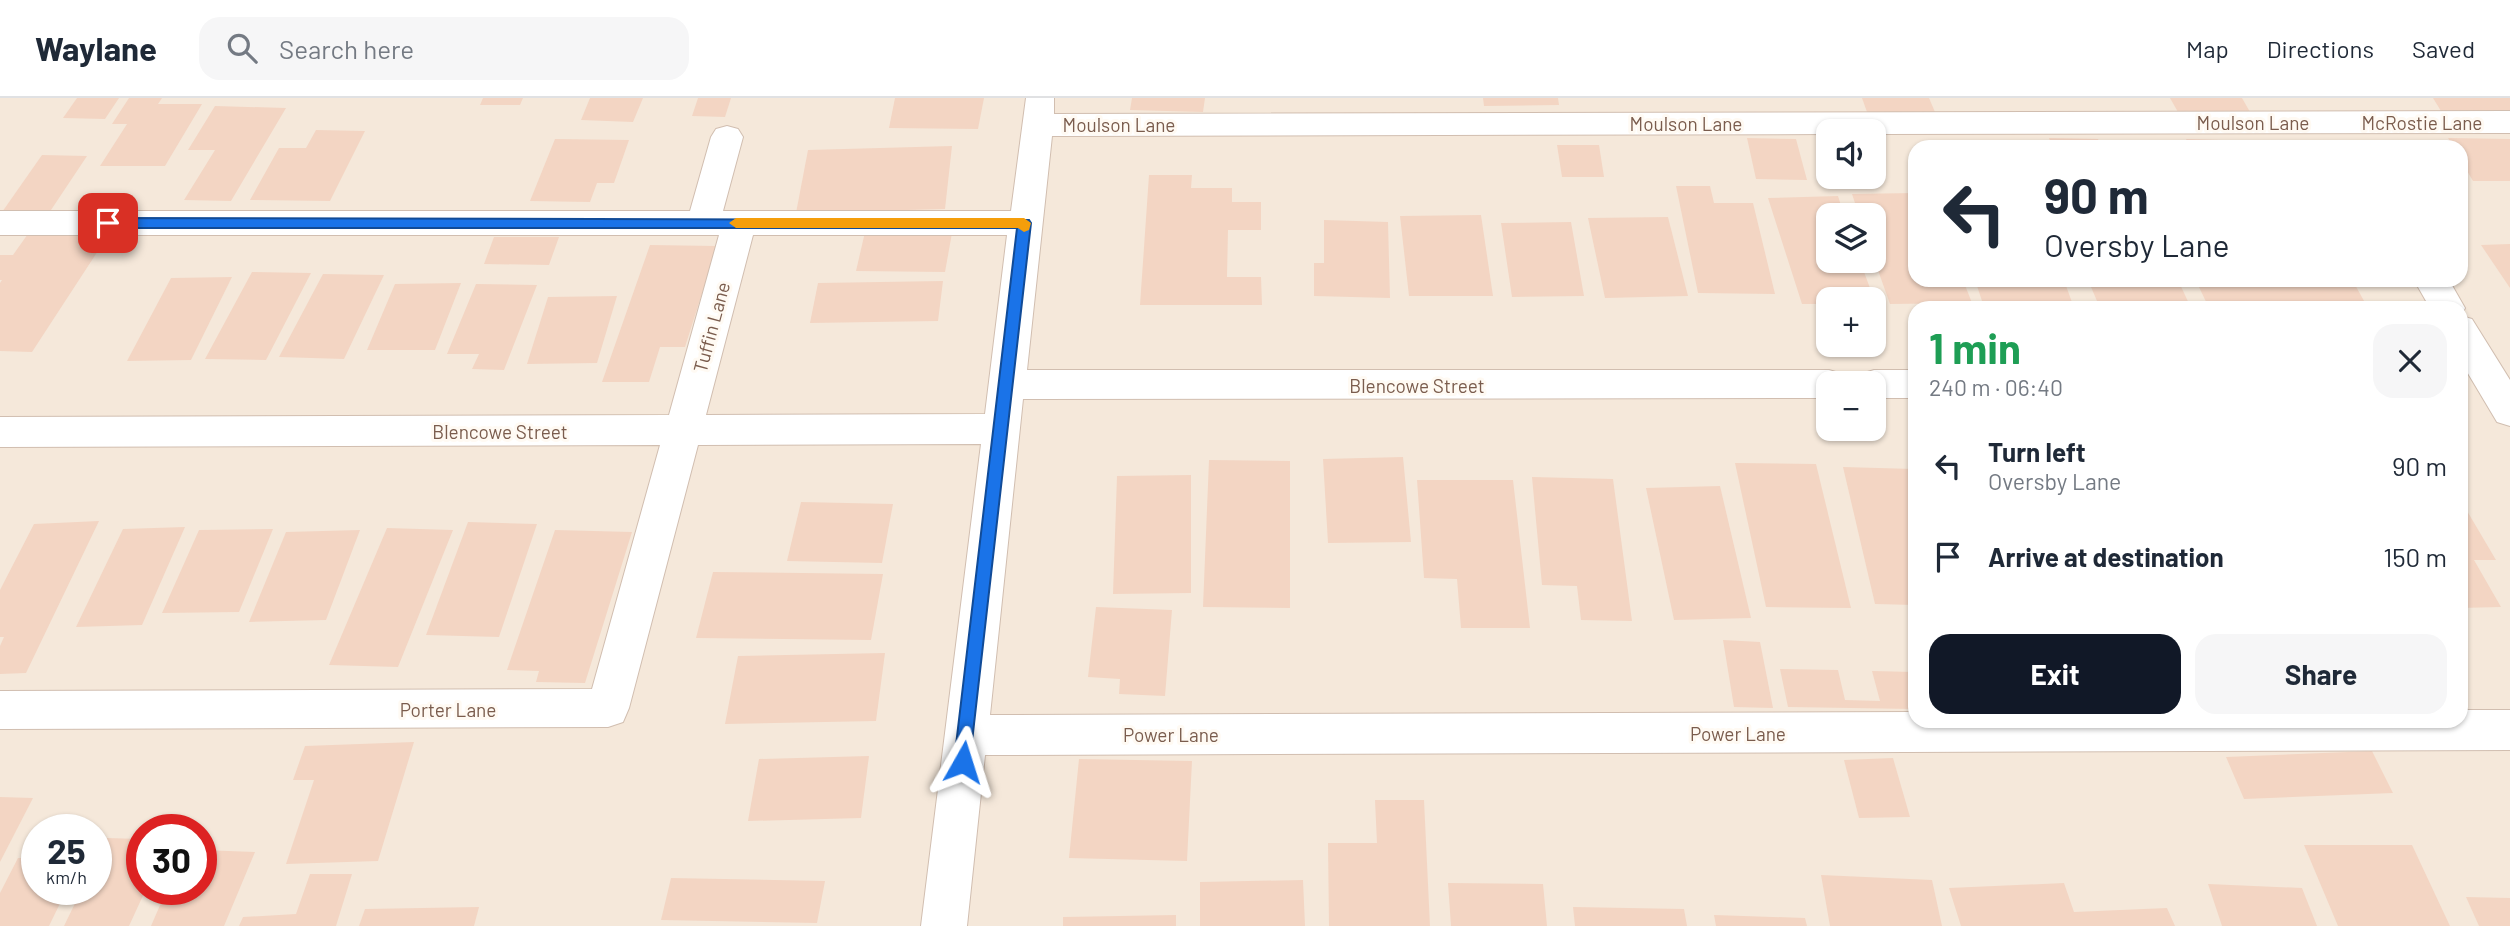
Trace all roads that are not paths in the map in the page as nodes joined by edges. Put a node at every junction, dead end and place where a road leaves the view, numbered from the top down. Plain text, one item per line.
1 (1038, 111) edge
2 (2335, 122) edge
3 (2510, 122) edge
4 (727, 137) dead end
5 (0, 223) edge
6 (703, 223) junction
7 (739, 223) junction
8 (1024, 223) junction
9 (2468, 344) edge
10 (1816, 384) edge
11 (1886, 384) edge
12 (1908, 384) edge
13 (1006, 385) junction
14 (2493, 390) edge
15 (1000, 429) junction
16 (683, 430) junction
17 (0, 432) edge
18 (0, 709) edge
19 (2510, 730) edge
20 (966, 735) junction
21 (944, 926) edge

1 - 2 street, Moulson Lane
1 - 8 street
2 - 3 street, McRostie Lane
4 - 6 street
5 - 6 street
6 - 7 street
7 - 8 street
7 - 16 street, Tuffin Lane
8 - 13 street
9 - 14 street
10 - 13 street, Blencowe Street
11 - 12 street
13 - 15 street
15 - 16 street, Blencowe Street
15 - 20 street
16 - 17 street, Blencowe Street
16 - 18 street, Porter Lane
19 - 20 street, Power Lane
20 - 21 street

